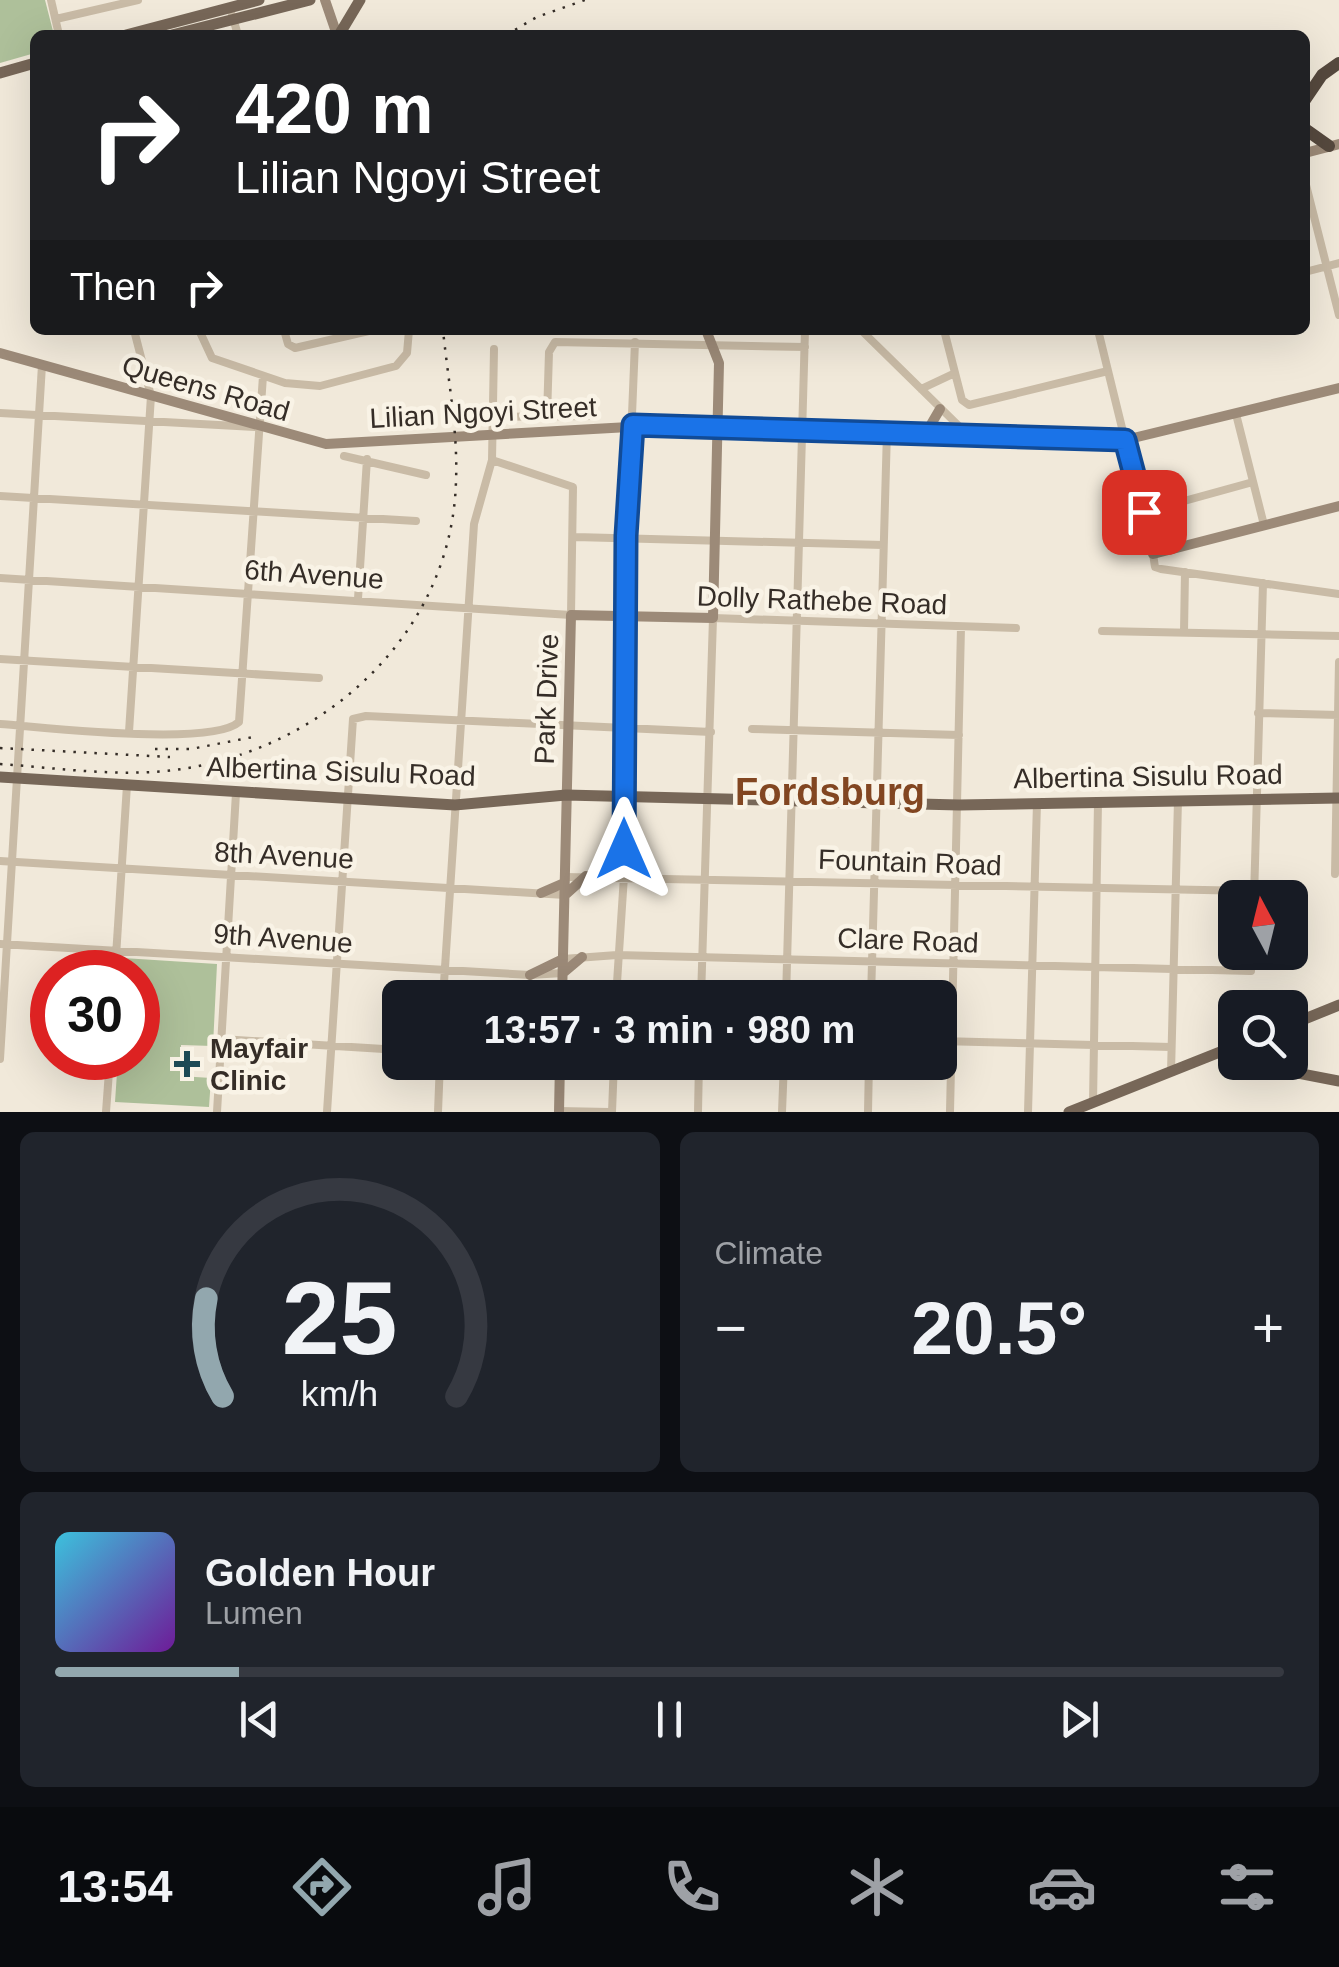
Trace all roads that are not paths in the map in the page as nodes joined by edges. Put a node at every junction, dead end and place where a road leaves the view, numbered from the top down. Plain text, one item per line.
1 (51, 0) edge
2 (134, 0) edge
3 (259, 0) edge
4 (310, 0) edge
5 (325, 0) edge
6 (360, 0) edge
7 (232, 13) junction
8 (56, 19) junction
9 (58, 30) edge
10 (150, 30) edge
11 (186, 30) edge
12 (237, 30) edge
13 (336, 30) edge
14 (341, 30) edge
15 (1339, 63) edge
16 (30, 64) edge
17 (30, 72) edge
18 (0, 76) edge
19 (1310, 93) edge
20 (1310, 132) edge
21 (1334, 145) edge
22 (1310, 201) edge
23 (1339, 263) edge
24 (1326, 266) junction
25 (1310, 271) edge
26 (1339, 316) edge
27 (135, 335) edge
28 (201, 335) edge
29 (285, 335) edge
30 (352, 335) edge
31 (409, 335) edge
32 (709, 335) edge
33 (805, 335) edge
34 (866, 335) edge
35 (945, 335) edge
36 (1099, 335) edge
37 (635, 342) junction
38 (714, 344) junction
39 (494, 348) dead end
40 (805, 348) junction
41 (0, 353) edge
42 (42, 365) junction
43 (1108, 371) junction
44 (955, 373) junction
45 (263, 376) junction
46 (1339, 388) edge
47 (920, 389) junction
48 (151, 396) junction
49 (940, 409) junction
50 (0, 413) edge
51 (1236, 414) junction
52 (39, 415) junction
53 (493, 417) junction
54 (547, 417) junction
55 (590, 422) junction
56 (150, 424) junction
57 (633, 425) junction
58 (716, 425) junction
59 (259, 427) junction
60 (802, 427) junction
61 (887, 431) junction
62 (926, 433) junction
63 (968, 436) junction
64 (1125, 440) junction
65 (343, 443) joint
66 (344, 456) dead end
67 (367, 459) junction
68 (492, 460) junction
69 (426, 475) dead end
70 (1253, 482) junction
71 (0, 496) edge
72 (34, 498) junction
73 (143, 504) junction
74 (1339, 506) edge
75 (253, 511) junction
76 (1144, 512) junction
77 (364, 518) junction
78 (416, 520) dead end
79 (1264, 525) junction
80 (626, 536) junction
81 (574, 537) junction
82 (714, 539) junction
83 (798, 543) junction
84 (882, 545) junction
85 (1152, 554) junction
86 (1185, 572) junction
87 (0, 578) edge
88 (29, 580) junction
89 (1263, 583) junction
90 (138, 586) junction
91 (250, 592) junction
92 (1339, 594) edge
93 (358, 599) junction
94 (470, 607) junction
95 (571, 615) junction
96 (626, 616) junction
97 (712, 618) junction
98 (797, 621) junction
99 (881, 624) junction
100 (960, 627) junction
101 (1016, 628) dead end
102 (1102, 631) dead end
103 (1184, 632) junction
104 (1261, 634) junction
105 (1339, 636) edge
106 (0, 659) edge
107 (24, 660) junction
108 (1339, 662) edge
109 (133, 667) junction
110 (243, 674) junction
111 (319, 678) dead end
112 (1258, 714) junction
113 (1338, 715) edge
114 (462, 722) junction
115 (0, 724) edge
116 (569, 728) junction
117 (20, 730) junction
118 (624, 730) junction
119 (752, 730) dead end
120 (793, 731) junction
121 (129, 732) junction
122 (710, 732) junction
123 (879, 734) junction
124 (959, 735) junction
125 (18, 772) junction
126 (0, 776) edge
127 (126, 784) junction
128 (236, 793) junction
129 (566, 795) junction
130 (624, 795) junction
131 (710, 797) junction
132 (1337, 798) edge
133 (347, 799) junction
134 (1256, 799) junction
135 (792, 800) junction
136 (1178, 800) junction
137 (878, 802) junction
138 (1098, 802) junction
139 (1037, 803) junction
140 (454, 805) junction
141 (959, 805) junction
142 (0, 861) edge
143 (12, 862) junction
144 (122, 868) junction
145 (229, 874) junction
146 (1335, 874) dead end
147 (586, 876) junction
148 (624, 876) junction
149 (706, 879) junction
150 (1254, 880) edge
151 (342, 881) junction
152 (790, 882) junction
153 (875, 884) junction
154 (565, 885) junction
155 (956, 886) junction
156 (450, 887) junction
157 (1035, 888) junction
158 (1097, 888) junction
159 (1177, 890) junction
160 (1218, 892) edge
161 (541, 893) joint
162 (4, 944) edge
163 (116, 950) joint
164 (160, 952) edge
165 (617, 955) junction
166 (226, 956) junction
167 (582, 956) junction
168 (702, 956) junction
169 (563, 959) junction
170 (787, 959) junction
171 (872, 962) junction
172 (336, 964) junction
173 (954, 964) junction
174 (1032, 966) junction
175 (1094, 967) junction
176 (1173, 969) junction
177 (445, 970) junction
178 (1218, 970) edge
179 (563, 973) junction
180 (530, 975) junction
181 (445, 980) edge
182 (563, 980) edge
183 (616, 980) edge
184 (701, 980) edge
185 (786, 980) edge
186 (872, 980) edge
187 (953, 980) edge
188 (1339, 1006) edge
189 (1308, 1017) edge
190 (1, 1025) edge
191 (221, 1039) junction
192 (957, 1041) edge
193 (1030, 1043) junction
194 (1092, 1045) junction
195 (332, 1046) junction
196 (1171, 1047) junction
197 (382, 1049) edge
198 (1218, 1053) edge
199 (1210, 1056) junction
200 (1218, 1058) edge
201 (0, 1059) edge
202 (1171, 1072) junction
203 (1308, 1076) edge
204 (108, 1080) edge
205 (439, 1080) edge
206 (560, 1080) edge
207 (613, 1080) edge
208 (699, 1080) edge
209 (783, 1080) edge
210 (869, 1080) edge
211 (950, 1080) edge
212 (1339, 1082) edge
213 (1093, 1103) junction
214 (559, 1111) edge
215 (584, 1111) edge
216 (1074, 1111) edge
217 (106, 1112) edge
218 (218, 1112) edge
219 (327, 1112) edge
220 (438, 1112) edge
221 (611, 1112) edge
222 (698, 1112) edge
223 (782, 1112) edge
224 (868, 1112) edge
225 (950, 1112) edge
226 (1028, 1112) edge

1 - 8 street
2 - 8 street
3 - 7 main road
4 - 7 main road
5 - 13 street
6 - 14 main road
7 - 10 main road
7 - 11 main road
7 - 12 street
8 - 9 street
15 - 19 highway
16 - 18 main road
17 - 18 main road
20 - 21 highway
22 - 24 street
23 - 24 street
24 - 25 street
24 - 26 street
27 - 48 street
28 - 45 street
29 - 30 street
31 - 45 street
32 - 38 street
33 - 40 street
34 - 47 street
35 - 44 street
36 - 43 street
37 - 38 street
37 - 54 street
37 - 57 street
38 - 40 street
38 - 58 street
39 - 53 street
40 - 60 street
41 - 42 street, Queens Road
42 - 48 street, Queens Road
42 - 52 street
43 - 44 street
43 - 64 street
44 - 47 street
45 - 59 street
46 - 51 street, Lilian Ngoyi Street
47 - 49 street
48 - 56 street
48 - 59 street, Queens Road
49 - 62 street
49 - 63 street
50 - 52 street
51 - 64 street, Lilian Ngoyi Street
51 - 70 street
52 - 56 street
52 - 72 street
53 - 54 street
53 - 68 street
54 - 55 street
55 - 57 street, Lilian Ngoyi Street
55 - 65 street, Lilian Ngoyi Street
56 - 59 street
56 - 73 street
57 - 58 street, Lilian Ngoyi Street
57 - 80 street
58 - 60 street, Lilian Ngoyi Street
58 - 82 street
59 - 65 street, Queens Road
59 - 75 street
60 - 61 street, Lilian Ngoyi Street
60 - 83 street
61 - 62 street, Lilian Ngoyi Street
61 - 84 street
62 - 63 street, Lilian Ngoyi Street
63 - 64 street, Lilian Ngoyi Street
64 - 76 street
66 - 67 street
67 - 69 street
67 - 77 street
68 - 81 street, Park Drive
68 - 94 street
70 - 76 street
70 - 79 street
71 - 72 street
72 - 73 street
72 - 88 street
73 - 75 street
73 - 90 street
74 - 79 street
75 - 77 street
75 - 91 street
76 - 85 street
77 - 78 street
77 - 93 street
79 - 85 street
80 - 81 street
80 - 82 street
80 - 96 street
81 - 95 street, Park Drive
82 - 83 street
82 - 97 street
83 - 84 street
83 - 98 street
84 - 99 street
85 - 86 street
86 - 89 street
86 - 103 street
87 - 88 street, 6th Avenue
88 - 90 street, 6th Avenue
88 - 107 street
89 - 92 street
89 - 104 street
90 - 91 street, 6th Avenue
90 - 109 street
91 - 93 street, 6th Avenue
91 - 110 street
93 - 94 street, 6th Avenue
94 - 95 street, 6th Avenue
94 - 114 street
95 - 96 street, 6th Avenue
95 - 116 street, Park Drive
96 - 97 street, Dolly Rathebe Road
96 - 118 street
97 - 98 street, Dolly Rathebe Road
97 - 122 street
98 - 99 street, Dolly Rathebe Road
98 - 120 street
99 - 100 street, Dolly Rathebe Road
99 - 123 street
100 - 101 street, Dolly Rathebe Road
100 - 124 street
102 - 103 street
103 - 104 street
104 - 105 street
104 - 112 street
106 - 107 street
107 - 109 street
107 - 117 street
108 - 113 street
109 - 110 street
109 - 121 street
110 - 111 street
110 - 121 street
112 - 113 street
112 - 134 street
113 - 132 street
114 - 116 street
114 - 133 street
114 - 140 street
115 - 117 street
116 - 118 street
116 - 129 street, Park Drive
117 - 121 street
117 - 125 street
118 - 122 street
118 - 130 street
119 - 120 street
120 - 123 street
120 - 135 street
122 - 131 street
123 - 124 street
123 - 137 street
124 - 141 street
125 - 126 main road, Albertina Sisulu Road
125 - 127 main road, Albertina Sisulu Road
125 - 143 street
127 - 128 main road, Albertina Sisulu Road
127 - 144 street
128 - 133 main road, Albertina Sisulu Road
128 - 145 street
129 - 130 main road, Albertina Sisulu Road
129 - 140 main road, Albertina Sisulu Road
129 - 154 street, Park Drive
130 - 131 main road, Albertina Sisulu Road
130 - 148 street
131 - 135 main road, Albertina Sisulu Road
131 - 149 street
132 - 134 main road, Albertina Sisulu Road
132 - 146 street
133 - 140 main road, Albertina Sisulu Road
133 - 151 street
134 - 136 main road, Albertina Sisulu Road
134 - 150 street
135 - 137 main road, Albertina Sisulu Road
135 - 152 street
136 - 138 main road, Albertina Sisulu Road
136 - 159 street
137 - 141 main road, Albertina Sisulu Road
137 - 153 street
138 - 139 main road, Albertina Sisulu Road
138 - 158 street
139 - 141 main road, Albertina Sisulu Road
139 - 157 street
140 - 156 street
141 - 155 street
142 - 143 street, 8th Avenue
143 - 144 street, 8th Avenue
143 - 162 street
144 - 145 street, 8th Avenue
144 - 163 street
145 - 151 street, 8th Avenue
145 - 166 street
147 - 148 street, Fountain Road
147 - 154 street
147 - 154 street, Fountain Road
148 - 149 street, Fountain Road
148 - 165 street
149 - 152 street, Fountain Road
149 - 168 street
151 - 156 street, 8th Avenue
151 - 172 street
152 - 153 street, Fountain Road
152 - 170 street
153 - 155 street, Fountain Road
153 - 171 street
154 - 161 street
154 - 169 street, Park Drive
155 - 157 street, Fountain Road
155 - 173 street
156 - 161 street, 8th Avenue
156 - 177 street
157 - 158 street, Fountain Road
157 - 174 street
158 - 159 street, Fountain Road
158 - 175 street
159 - 160 street, Fountain Road
159 - 176 street
162 - 163 street, 9th Avenue
162 - 190 street
164 - 166 street, 9th Avenue
165 - 167 street, Clare Road
165 - 168 street, Clare Road
165 - 183 street
166 - 172 street, 9th Avenue
166 - 191 street
167 - 169 street, Clare Road
167 - 179 street
168 - 170 street, Clare Road
168 - 184 street
169 - 179 street, Park Drive
169 - 180 street
170 - 171 street, Clare Road
170 - 185 street
171 - 173 street, Clare Road
171 - 186 street
172 - 177 street, 9th Avenue
172 - 195 street
173 - 174 street, Clare Road
173 - 187 street
174 - 175 street, Clare Road
174 - 193 street
175 - 176 street, Clare Road
175 - 194 street
176 - 178 street, Clare Road
176 - 196 street
177 - 180 street, 9th Avenue
177 - 181 street
179 - 180 street, 9th Avenue
179 - 182 street, Park Drive
188 - 189 main road
190 - 201 street
191 - 195 street
191 - 218 street
192 - 193 street
193 - 194 street
193 - 226 street
194 - 196 street
194 - 213 street
195 - 197 street
195 - 219 street
196 - 202 street
198 - 199 main road
199 - 200 main road
199 - 202 main road
202 - 213 main road
203 - 212 main road
204 - 217 street
205 - 220 street
206 - 214 street
207 - 221 street
208 - 222 street
209 - 223 street
210 - 224 street
211 - 225 street
213 - 216 main road
214 - 215 street
215 - 221 street

